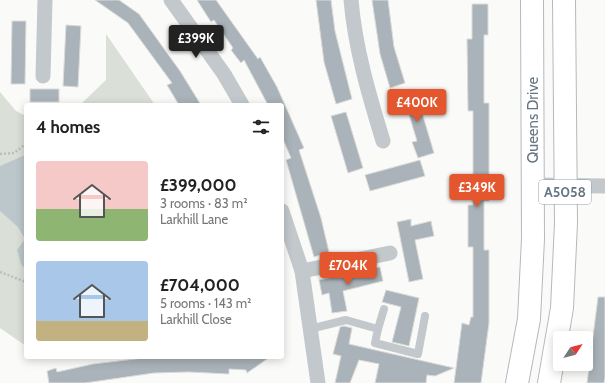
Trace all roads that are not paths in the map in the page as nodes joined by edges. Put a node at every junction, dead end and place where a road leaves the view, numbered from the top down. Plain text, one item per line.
1 (45, 0) edge
2 (171, 0) edge
3 (351, 0) edge
4 (532, 0) edge
5 (564, 0) edge
6 (43, 76) dead end
7 (241, 103) edge
8 (383, 141) dead end
9 (533, 185) junction
10 (565, 186) junction
11 (605, 186) edge
12 (284, 217) edge
13 (390, 252) dead end
14 (302, 271) junction
15 (384, 309) dead end
16 (425, 316) dead end
17 (310, 329) junction
18 (378, 329) junction
19 (318, 383) edge
20 (517, 383) edge
21 (549, 383) edge

1 - 6 street
2 - 7 street
3 - 8 street
4 - 9 highway, Queens Drive / A5058
5 - 10 highway, A5058
9 - 10 street
9 - 20 highway, Queens Drive / A5058
10 - 11 street
10 - 21 highway, A5058
12 - 14 street
13 - 14 street
14 - 17 street
15 - 18 lane
16 - 18 lane
17 - 18 lane
17 - 19 street

